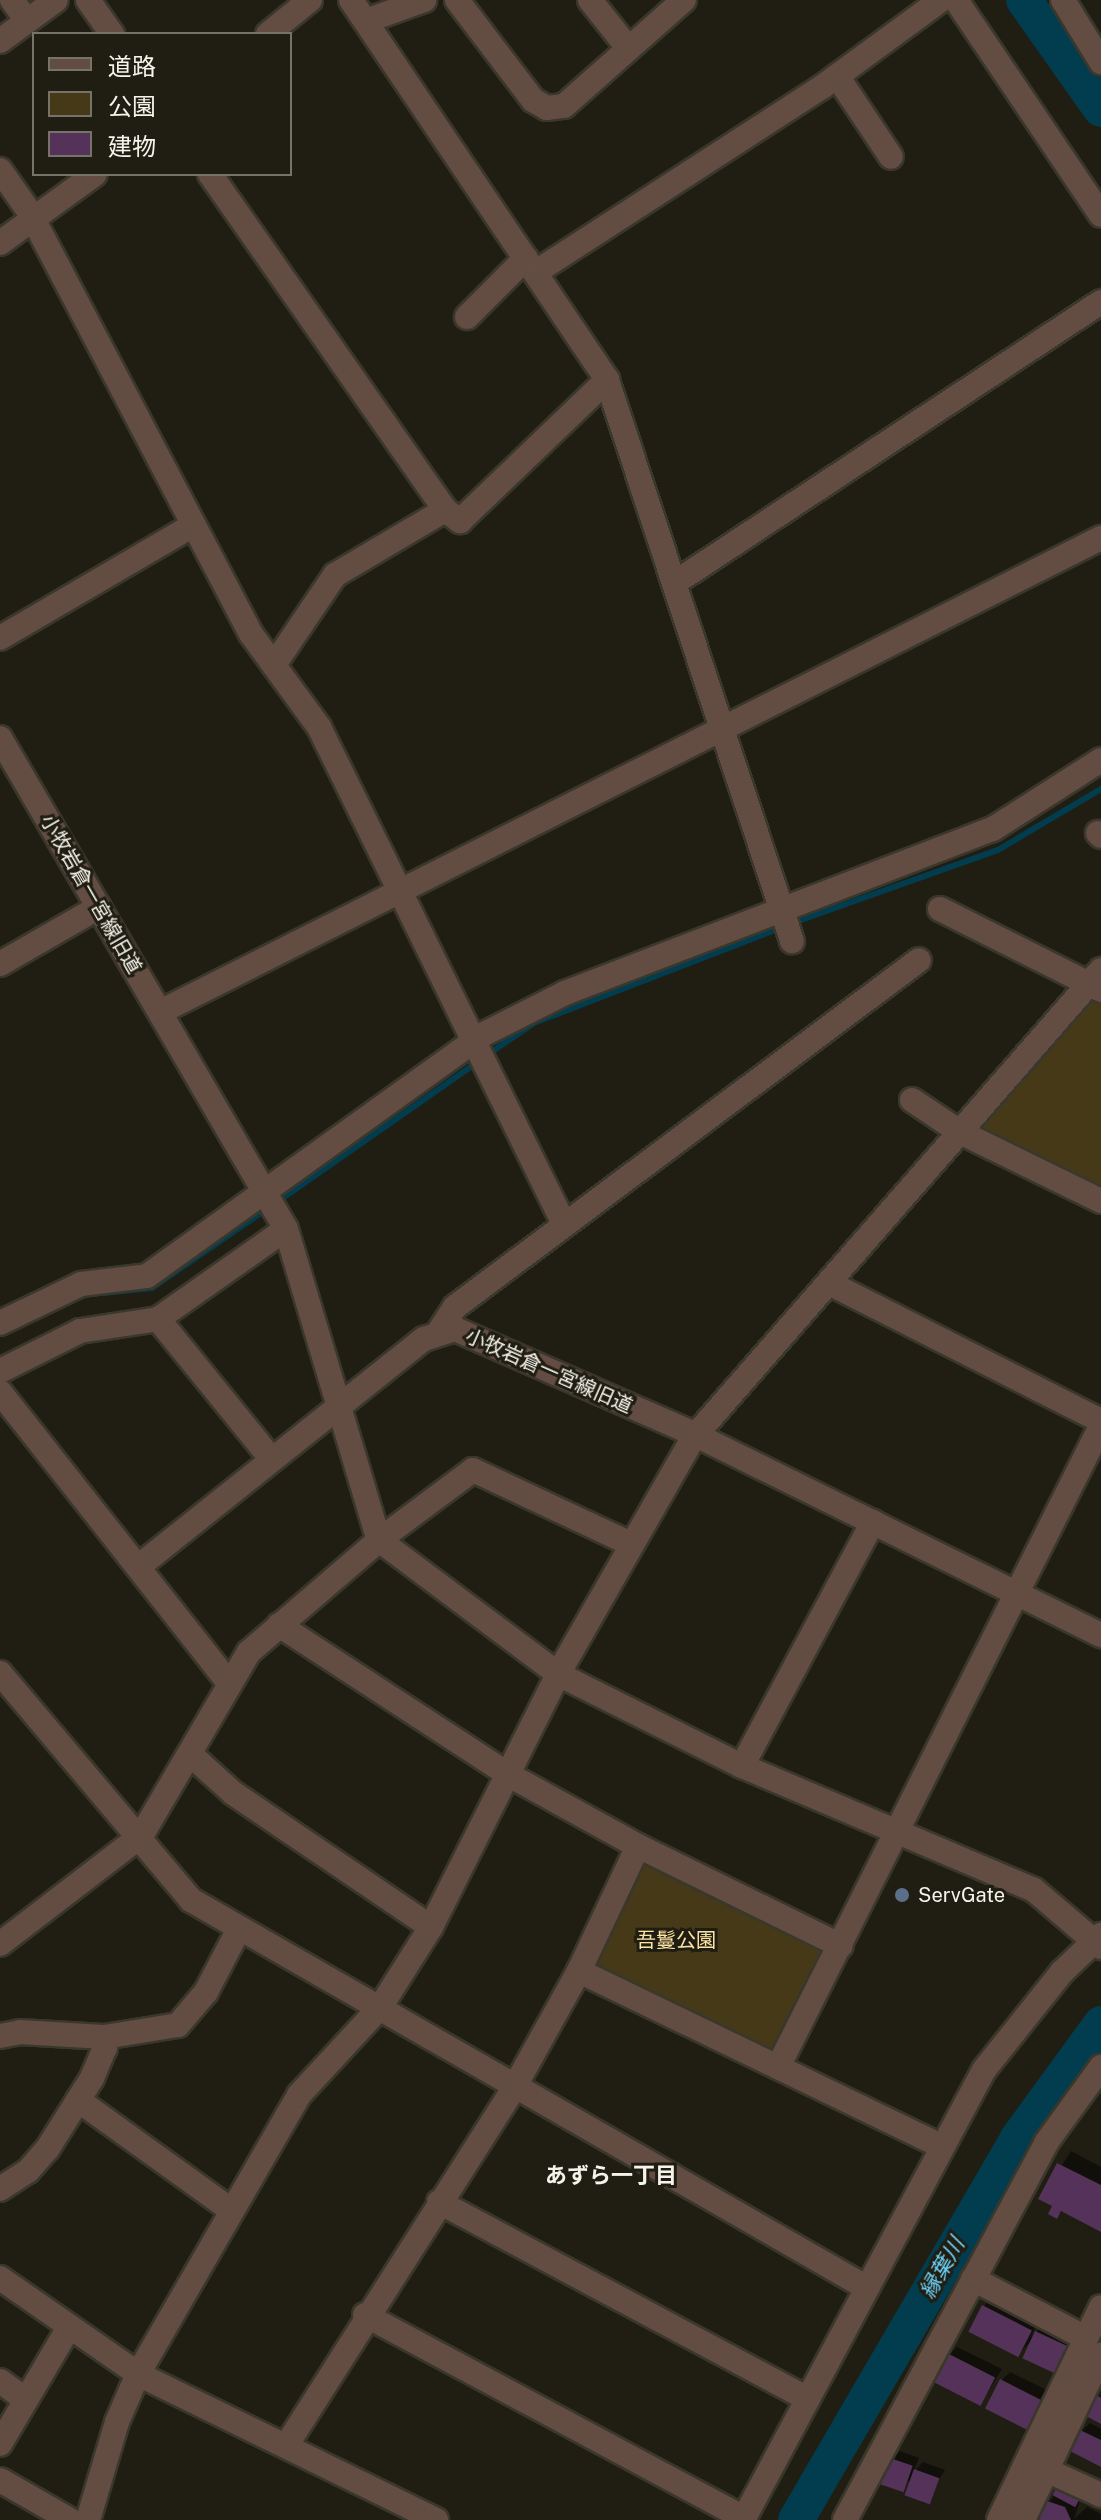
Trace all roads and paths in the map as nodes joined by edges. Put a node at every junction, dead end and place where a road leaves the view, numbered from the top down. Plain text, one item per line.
1 (12, 0) edge
2 (56, 0) edge
3 (88, 0) edge
4 (310, 0) edge
5 (351, 0) edge
6 (424, 0) edge
7 (457, 0) edge
8 (590, 0) edge
9 (684, 0) edge
10 (941, 0) edge
11 (956, 0) edge
12 (1063, 0) edge
13 (27, 21) junction
14 (366, 21) junction
15 (111, 32) edge
16 (270, 32) edge
17 (0, 41) edge
18 (628, 48) junction
19 (1101, 62) edge
20 (837, 76) junction
21 (891, 157) dead end
22 (0, 170) edge
23 (93, 176) edge
24 (211, 176) edge
25 (1101, 215) edge
26 (35, 223) junction
27 (0, 243) edge
28 (531, 265) junction
29 (1101, 302) edge
30 (467, 317) dead end
31 (607, 380) junction
32 (445, 510) junction
33 (193, 525) junction
34 (1101, 538) edge
35 (676, 582) junction
36 (0, 638) edge
37 (274, 665) junction
38 (724, 728) junction
39 (0, 738) edge
40 (1101, 760) edge
41 (396, 891) junction
42 (99, 907) junction
43 (940, 909) dead end
44 (786, 926) junction
45 (919, 960) dead end
46 (0, 964) edge
47 (1097, 981) edge
48 (160, 1012) junction
49 (477, 1056) junction
50 (912, 1100) dead end
51 (960, 1132) junction
52 (265, 1193) junction
53 (1101, 1201) edge
54 (283, 1223) junction
55 (564, 1224) junction
56 (829, 1283) junction
57 (158, 1319) junction
58 (0, 1323) edge
59 (440, 1330) junction
60 (0, 1371) edge
61 (0, 1392) edge
62 (341, 1406) junction
63 (1101, 1424) edge
64 (696, 1435) junction
65 (272, 1460) junction
66 (873, 1522) junction
67 (379, 1540) junction
68 (631, 1544) junction
69 (138, 1567) junction
70 (1017, 1594) junction
71 (279, 1625) junction
72 (1101, 1635) edge
73 (0, 1673) edge
74 (558, 1674) junction
75 (228, 1682) junction
76 (190, 1754) junction
77 (742, 1766) junction
78 (511, 1776) junction
79 (141, 1836) junction
80 (898, 1836) junction
81 (638, 1846) junction
82 (431, 1927) junction
83 (239, 1929) junction
84 (1099, 1941) edge
85 (0, 1944) edge
86 (841, 1946) junction
87 (579, 1971) junction
88 (381, 2006) junction
89 (0, 2036) edge
90 (104, 2037) junction
91 (778, 2067) junction
92 (1101, 2067) edge
93 (515, 2086) junction
94 (78, 2100) junction
95 (941, 2146) junction
96 (0, 2189) edge
97 (439, 2202) junction
98 (231, 2210) junction
99 (0, 2278) edge
100 (973, 2279) junction
101 (867, 2288) junction
102 (1101, 2307) edge
103 (365, 2315) junction
104 (68, 2329) junction
105 (1093, 2347) edge
106 (138, 2374) junction
107 (0, 2381) edge
108 (25, 2399) junction
109 (808, 2399) junction
110 (0, 2444) edge
111 (286, 2446) junction
112 (1037, 2466) junction
113 (0, 2480) edge
114 (1101, 2495) edge
115 (425, 2518) edge
116 (743, 2519) edge
117 (70, 2520) edge
118 (88, 2520) edge
119 (845, 2520) edge
120 (999, 2520) edge
121 (1023, 2520) edge

1 - 13 street
2 - 13 street
3 - 15 street
4 - 16 street
5 - 14 street
6 - 14 street
7 - 18 street
8 - 18 street
9 - 18 street
10 - 20 street
11 - 25 street
12 - 19 street
13 - 17 street
14 - 28 street
20 - 21 street
20 - 28 street
22 - 26 street
23 - 26 street
24 - 32 street
26 - 27 street
26 - 33 street
28 - 30 street
28 - 31 street
29 - 35 street
31 - 32 street
31 - 35 street
32 - 37 street
33 - 36 street
33 - 37 street
34 - 38 street
35 - 38 street
37 - 41 street
38 - 41 street
38 - 44 street
39 - 42 street, 小牧岩倉一宮線旧道
40 - 44 street
41 - 48 street
41 - 49 street
42 - 46 street
42 - 48 street, 小牧岩倉一宮線旧道
43 - 47 street
44 - 49 street
45 - 55 street
47 - 51 street
48 - 52 street, 小牧岩倉一宮線旧道
49 - 52 street
49 - 55 street
50 - 51 street
51 - 53 street
51 - 56 street
52 - 54 street, 小牧岩倉一宮線旧道
52 - 58 street
54 - 57 street
54 - 62 street, 小牧岩倉一宮線旧道
55 - 59 street
56 - 63 street
56 - 64 street
57 - 60 street
57 - 65 street
59 - 62 street, 小牧岩倉一宮線旧道
59 - 64 street, 小牧岩倉一宮線旧道
61 - 69 street
62 - 65 street
62 - 67 street
63 - 70 street
64 - 66 street, 小牧岩倉一宮線旧道
64 - 68 street
65 - 69 street
66 - 70 street, 小牧岩倉一宮線旧道
66 - 77 street
67 - 68 street
67 - 71 street
67 - 74 street
68 - 74 street
69 - 75 street
70 - 72 street, 小牧岩倉一宮線旧道
70 - 80 street
71 - 75 street
71 - 78 street
73 - 79 street
74 - 77 street
74 - 78 street
75 - 76 street
76 - 79 street
76 - 82 street
77 - 80 street
78 - 81 street
78 - 82 street
79 - 83 street
79 - 85 street
80 - 84 street
80 - 86 street
81 - 86 street
81 - 87 street
82 - 88 street
83 - 88 street
83 - 90 street
84 - 95 street
86 - 91 street
87 - 91 street
87 - 93 street
88 - 93 street
88 - 98 street
89 - 90 street
90 - 94 street
91 - 95 street
92 - 100 street
93 - 97 street
93 - 101 street
94 - 96 street
94 - 98 street
95 - 101 street
97 - 103 street
97 - 109 street
98 - 106 street
99 - 104 street
100 - 105 street
100 - 119 street
101 - 109 street
102 - 105 street
103 - 111 street
103 - 116 street
104 - 106 street
104 - 108 street
105 - 112 street
106 - 111 street
106 - 118 street
107 - 108 street
108 - 110 street
109 - 116 street
111 - 115 street
112 - 114 street
112 - 120 street
112 - 121 street
113 - 117 street

